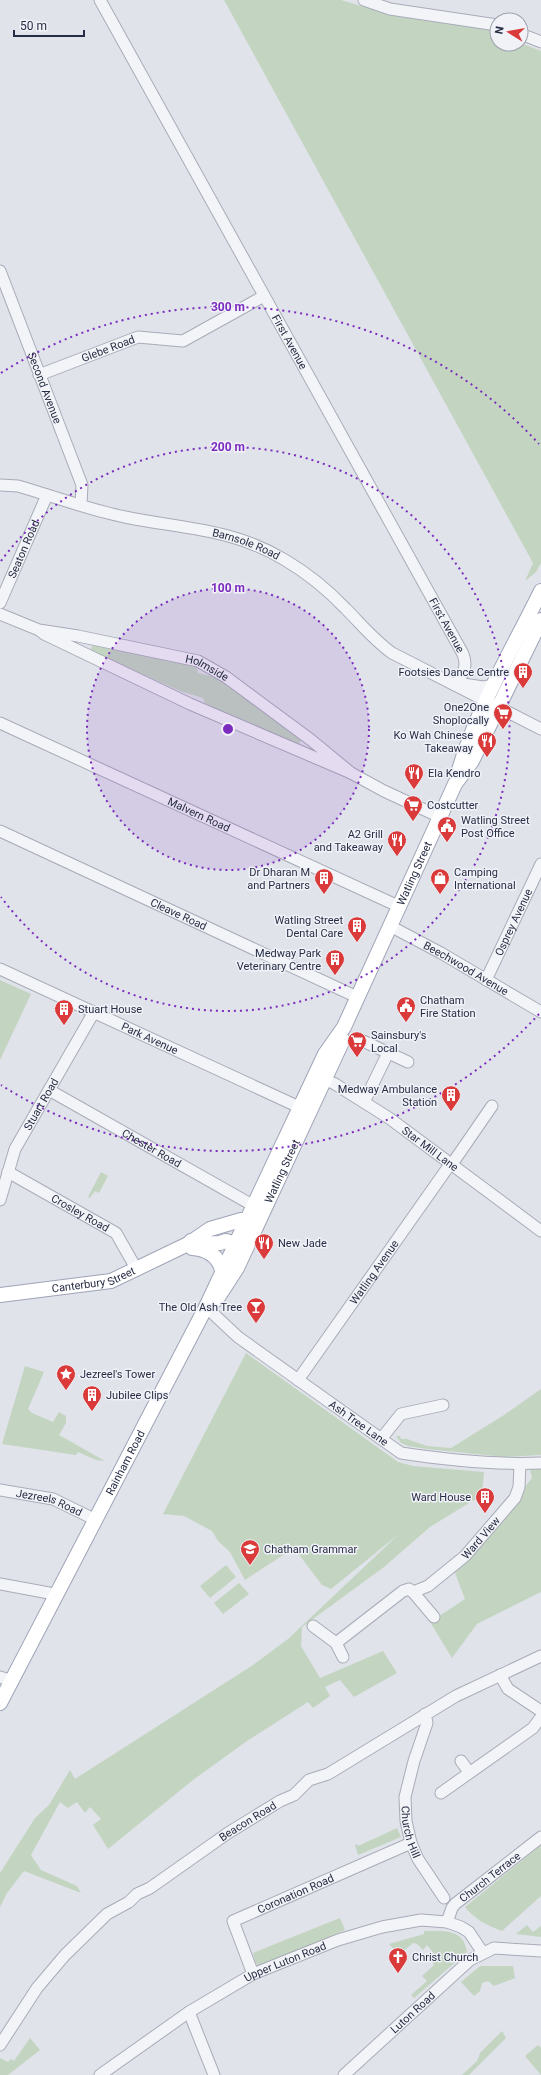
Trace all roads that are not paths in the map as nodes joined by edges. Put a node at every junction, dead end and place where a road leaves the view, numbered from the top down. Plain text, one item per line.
1 (100, 0) edge
2 (364, 0) edge
3 (489, 24) edge
4 (529, 37) edge
5 (541, 42) edge
6 (0, 271) edge
7 (264, 296) junction
8 (39, 375) junction
9 (0, 485) edge
10 (48, 495) junction
11 (82, 505) junction
12 (541, 591) edge
13 (0, 603) edge
14 (0, 614) edge
15 (541, 620) edge
16 (39, 630) junction
17 (84, 637) junction
18 (79, 652) junction
19 (495, 684) junction
20 (454, 685) junction
21 (493, 703) junction
22 (0, 723) edge
23 (541, 729) edge
24 (311, 740) junction
25 (304, 753) junction
26 (351, 773) junction
27 (440, 817) junction
28 (0, 831) edge
29 (541, 864) edge
30 (538, 880) edge
31 (398, 906) junction
32 (390, 926) junction
33 (0, 970) edge
34 (486, 980) junction
35 (357, 997) junction
36 (94, 1012) junction
37 (541, 1012) edge
38 (363, 1041) dead end
39 (388, 1053) junction
40 (408, 1062) dead end
41 (320, 1077) junction
42 (49, 1090) junction
43 (364, 1102) junction
44 (492, 1106) dead end
45 (299, 1107) junction
46 (452, 1164) junction
47 (8, 1172) junction
48 (0, 1200) edge
49 (254, 1206) junction
50 (247, 1221) junction
51 (541, 1231) edge
52 (186, 1244) junction
53 (241, 1245) junction
54 (137, 1270) junction
55 (222, 1270) junction
56 (0, 1295) edge
57 (206, 1307) junction
58 (298, 1380) junction
59 (443, 1405) dead end
60 (381, 1439) junction
61 (541, 1463) edge
62 (520, 1464) junction
63 (0, 1490) edge
64 (96, 1520) junction
65 (0, 1584) edge
66 (413, 1592) junction
67 (56, 1596) junction
68 (434, 1617) dead end
69 (313, 1626) dead end
70 (336, 1643) junction
71 (541, 1656) edge
72 (343, 1657) dead end
73 (500, 1675) junction
74 (6, 1679) edge
75 (0, 1703) edge
76 (541, 1711) edge
77 (425, 1714) junction
78 (541, 1717) edge
79 (461, 1761) dead end
80 (469, 1772) junction
81 (441, 1794) dead end
82 (541, 1837) edge
83 (411, 1843) junction
84 (444, 1898) dead end
85 (447, 1922) junction
86 (541, 1952) edge
87 (483, 1953) junction
88 (253, 1974) junction
89 (189, 2012) junction
90 (0, 2045) edge
91 (100, 2075) edge
92 (214, 2075) edge
93 (344, 2075) edge

1 - 7 street, First Avenue
2 - 3 street
4 - 5 street
6 - 8 street, Second Avenue
7 - 8 street, Glebe Road
7 - 20 street, First Avenue
8 - 11 street, Second Avenue
9 - 10 street, Barnsole Road
10 - 11 street, Barnsole Road
10 - 13 street, Seaton Road
11 - 20 street, Barnsole Road
12 - 19 main road, Watling Street
14 - 16 street, Holmside
15 - 21 main road, Watling Street
16 - 17 street, Holmside
16 - 18 street, Holmside
17 - 18 street
17 - 24 street, Holmside
18 - 25 street, Holmside
19 - 20 street, Barnsole Road
19 - 21 main road, Watling Street
20 - 21 street, Barnsole Road
21 - 23 street, Barnsole Road
21 - 27 main road, Watling Street
22 - 31 street, Malvern Road
24 - 25 street
24 - 26 street, Holmside
25 - 26 street, Holmside
26 - 27 street, Holmside
27 - 31 main road, Watling Street
28 - 35 street, Cleave Road
29 - 30 street, Osprey Avenue
30 - 34 street, Osprey Avenue
31 - 32 main road, Watling Street
32 - 34 street, Beechwood Avenue
32 - 35 main road, Watling Street
33 - 36 street, Park Avenue
34 - 37 street, Beechwood Avenue
35 - 41 main road, Watling Street
36 - 42 street, Stuart Road
36 - 45 street, Park Avenue
38 - 39 street
39 - 40 street
39 - 43 street
41 - 43 street, Star Mill Lane
41 - 45 main road, Watling Street
41 - 53 main road, Watling Street
42 - 47 street, Stuart Road
42 - 49 street, Chester Road
43 - 46 street, Star Mill Lane
44 - 46 street, Watling Avenue
45 - 49 main road, Watling Street
46 - 51 street, Star Mill Lane
46 - 58 street, Watling Avenue
47 - 48 street, Stuart Road
47 - 54 street, Crosley Road
49 - 50 main road, Watling Street
50 - 52 main road, Canterbury Street
50 - 53 main road, Rainham Road
52 - 53 main road
52 - 54 main road, Canterbury Street
52 - 55 main road
53 - 55 main road, Rainham Road
53 - 57 main road, Watling Street
54 - 56 main road, Canterbury Street
55 - 57 main road, Rainham Road
57 - 58 street, Ash Tree Lane
57 - 64 main road, Rainham Road
58 - 60 street, Ash Tree Lane
59 - 60 street
60 - 62 street, Ash Tree Lane
61 - 62 street, Ash Tree Lane
62 - 66 street, Ward View
63 - 64 street, Jezreels Road
64 - 67 main road, Rainham Road
65 - 67 street
66 - 68 street
66 - 70 street, Ward View
67 - 74 main road, Rainham Road
69 - 70 street
70 - 72 street
71 - 73 street, Beacon Road
73 - 76 street
73 - 77 street, Beacon Road
74 - 75 main road, Rainham Road
77 - 83 street, Church Hill
77 - 90 street, Beacon Road
78 - 80 street
79 - 80 street
80 - 81 street
82 - 85 street, Church Terrace
83 - 84 street, Church Hill
83 - 88 street, Coronation Road
85 - 87 street, Upper Luton Road
85 - 88 street, Upper Luton Road
86 - 87 street, Luton Road
87 - 93 street, Luton Road
88 - 89 street, Upper Luton Road
89 - 91 street, Upper Luton Road
89 - 92 street

